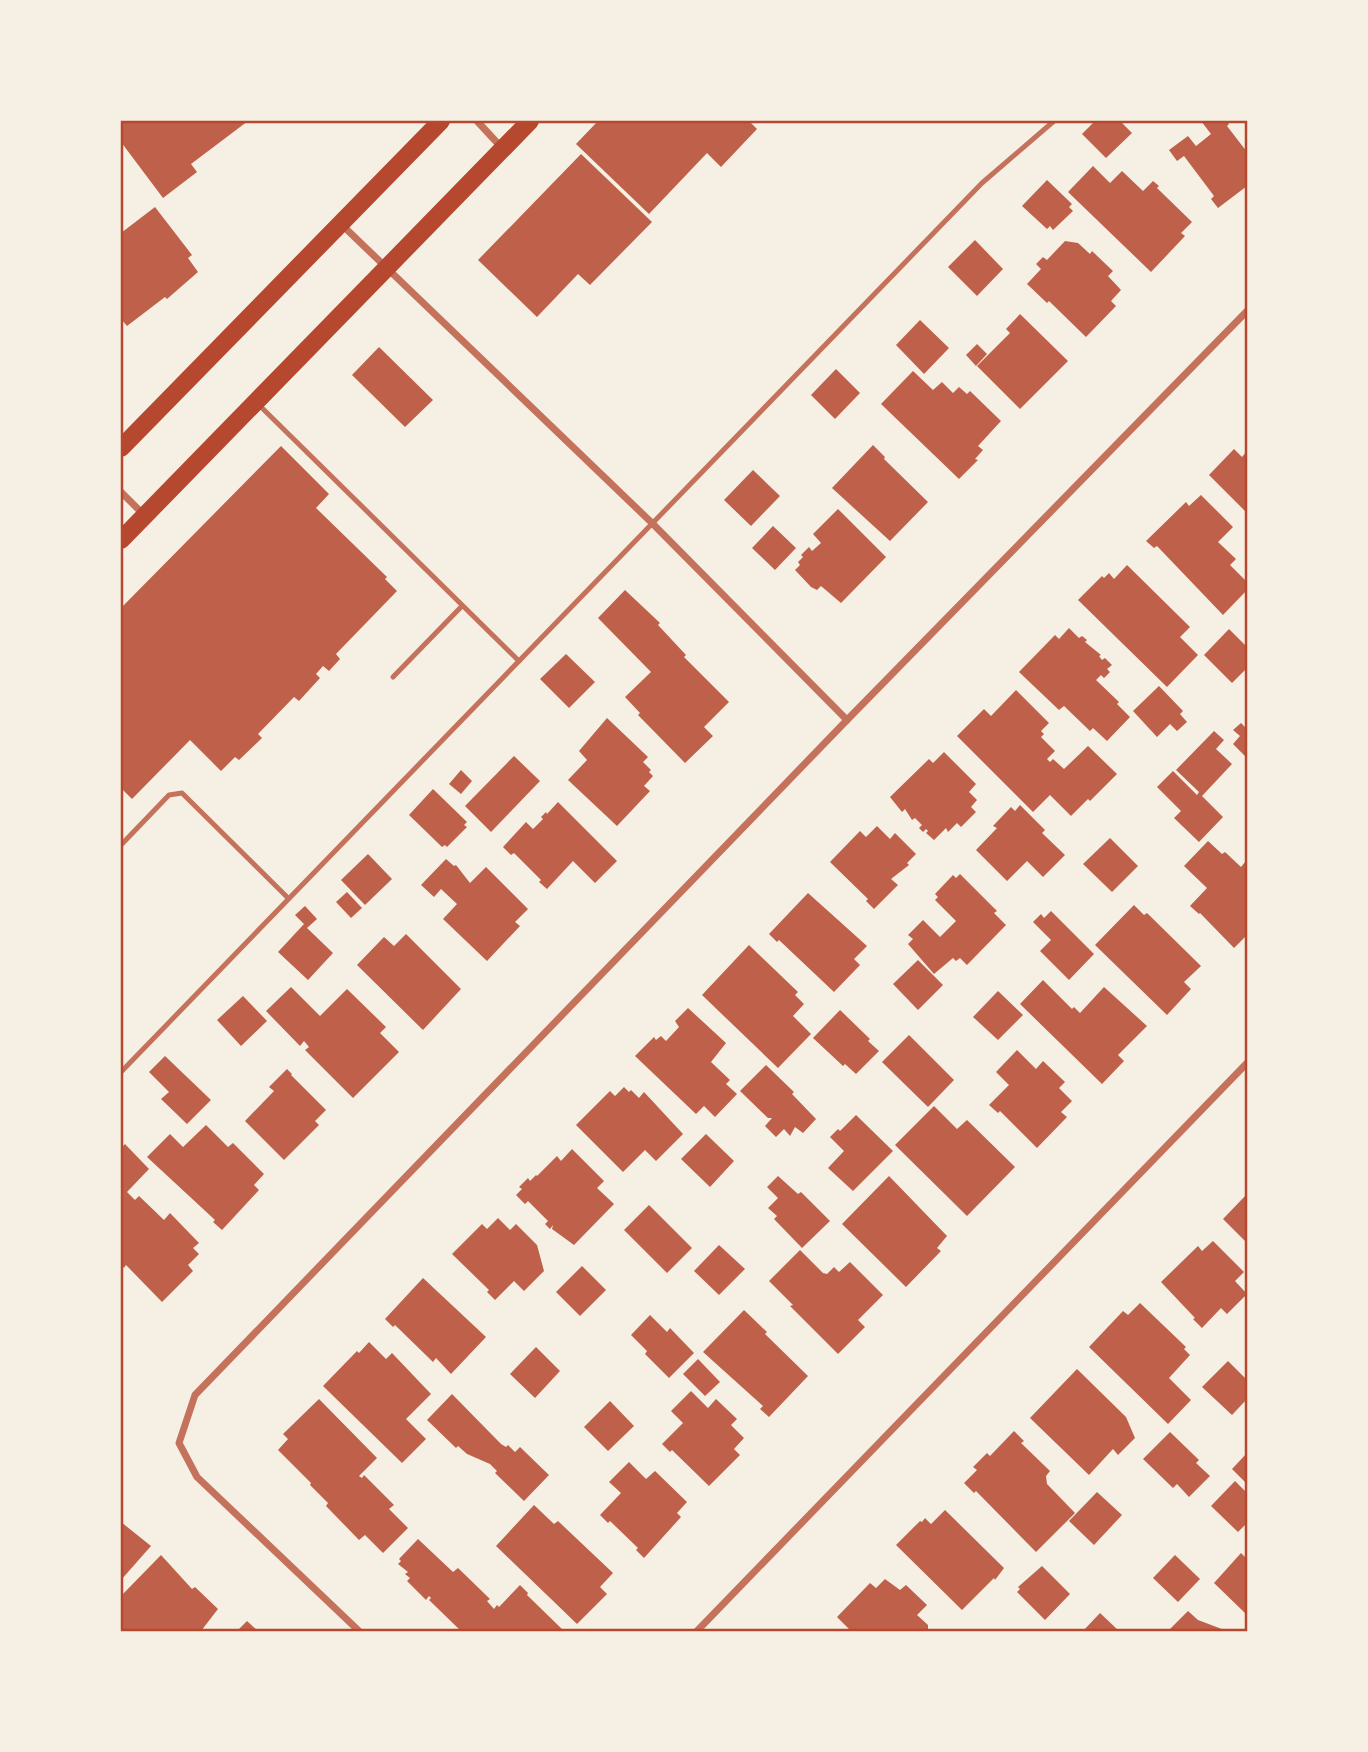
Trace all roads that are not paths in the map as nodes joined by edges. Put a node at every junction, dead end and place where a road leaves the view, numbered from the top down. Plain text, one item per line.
1 (441, 121) edge
2 (477, 121) edge
3 (530, 121) edge
4 (1054, 121) edge
5 (503, 149) junction
6 (341, 224) junction
7 (387, 268) junction
8 (1247, 311) edge
9 (256, 402) junction
10 (121, 448) edge
11 (121, 492) edge
12 (145, 515) junction
13 (652, 523) junction
14 (121, 540) edge
15 (462, 607) junction
16 (519, 661) junction
17 (393, 677) dead end
18 (847, 720) junction
19 (121, 845) edge
20 (288, 898) junction
21 (1247, 1063) edge
22 (121, 1072) edge
23 (359, 1631) edge
24 (697, 1631) edge

1 - 6 main road
2 - 5 street
3 - 5 main road
4 - 13 lane
5 - 7 main road
6 - 7 street
6 - 10 main road
7 - 9 main road
7 - 13 street
8 - 18 street
9 - 12 main road
9 - 15 lane
11 - 12 street
12 - 14 main road
13 - 16 lane
13 - 18 street
15 - 16 lane
15 - 17 lane
16 - 20 lane
18 - 23 street
19 - 20 lane
20 - 22 lane
21 - 24 street

